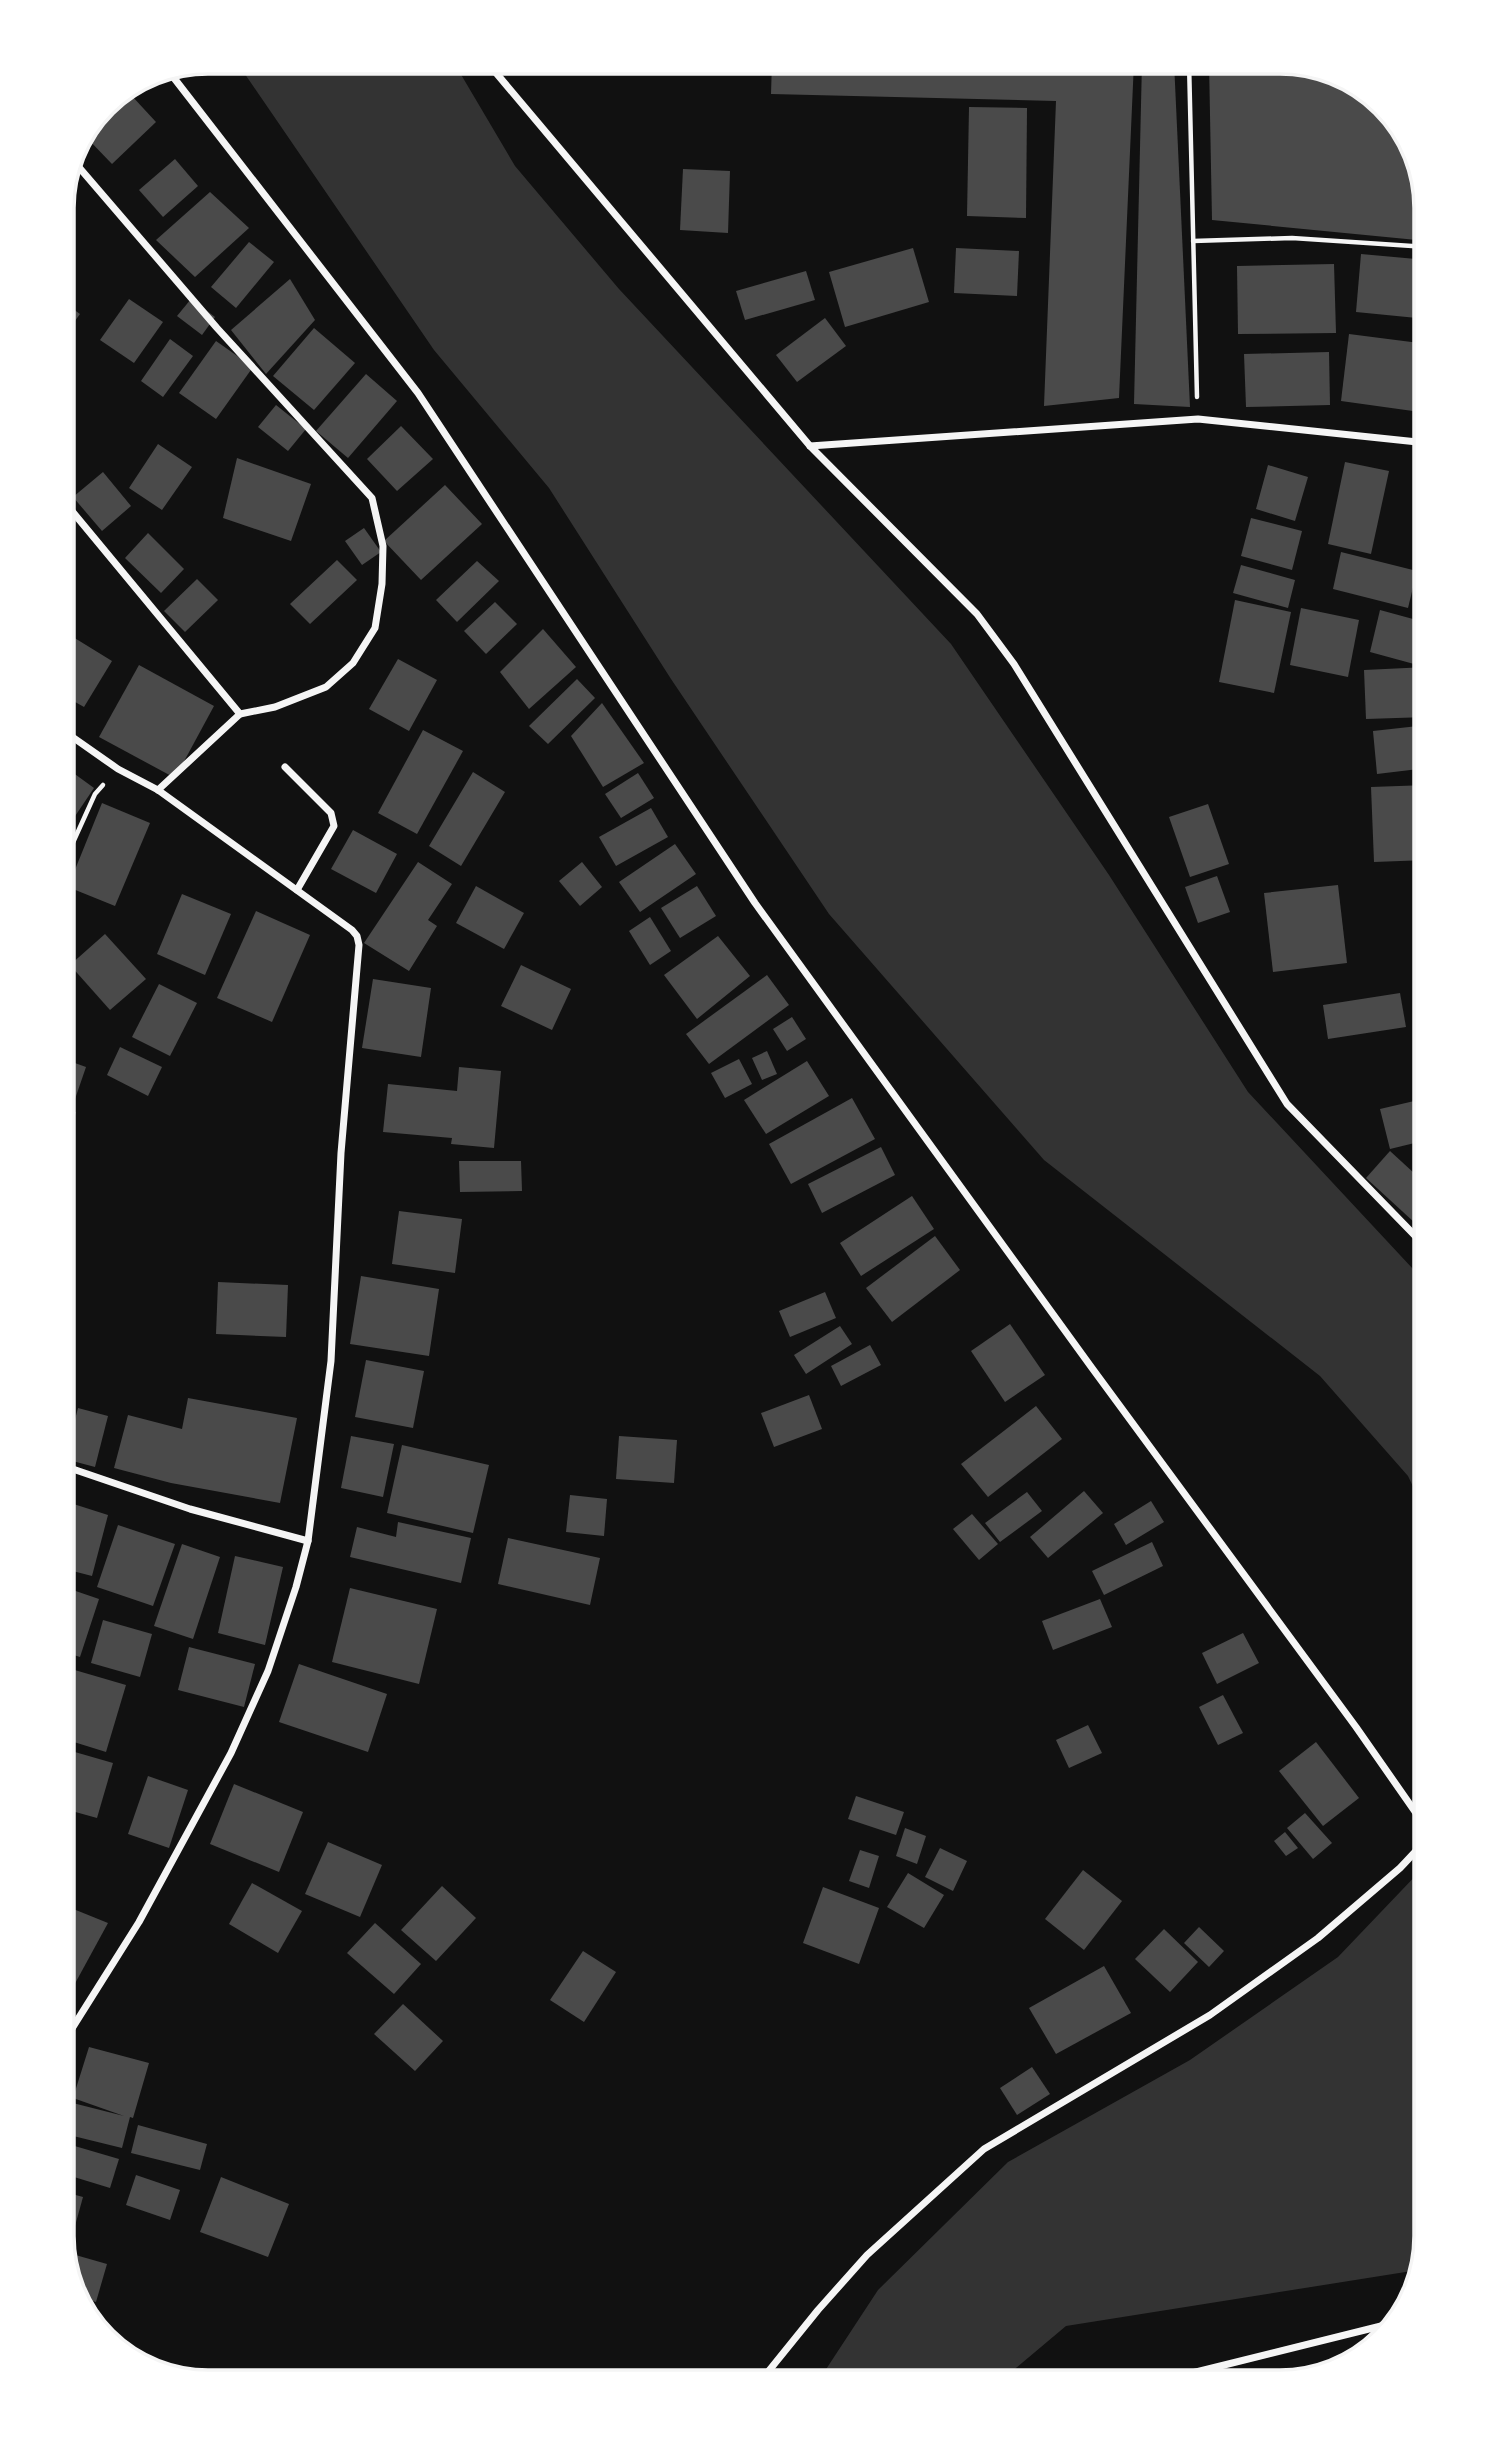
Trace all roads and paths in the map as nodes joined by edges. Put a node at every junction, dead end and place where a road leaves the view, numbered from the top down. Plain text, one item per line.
1 (497, 74) edge
2 (1189, 74) edge
3 (174, 78) edge
4 (79, 169) edge
5 (1193, 241) junction
6 (1414, 246) edge
7 (1198, 419) junction
8 (1414, 442) edge
9 (810, 446) junction
10 (74, 515) edge
11 (240, 714) junction
12 (74, 738) edge
13 (285, 766) dead end
14 (118, 769) junction
15 (158, 790) junction
16 (74, 839) edge
17 (297, 890) junction
18 (1414, 1235) edge
19 (74, 1469) edge
20 (308, 1541) junction
21 (1414, 1810) edge
22 (1414, 1853) edge
23 (74, 2025) edge
24 (1380, 2326) edge
25 (770, 2370) edge
26 (1204, 2370) edge

1 - 9 street
2 - 5 path
3 - 21 street
4 - 11 street
5 - 6 path
5 - 7 path
7 - 8 street
7 - 9 street
9 - 18 street
10 - 11 street
11 - 15 street
12 - 14 street
13 - 17 street
14 - 15 street
14 - 16 path
15 - 17 street
17 - 20 street
19 - 20 street
20 - 23 street
22 - 25 street
24 - 26 street

